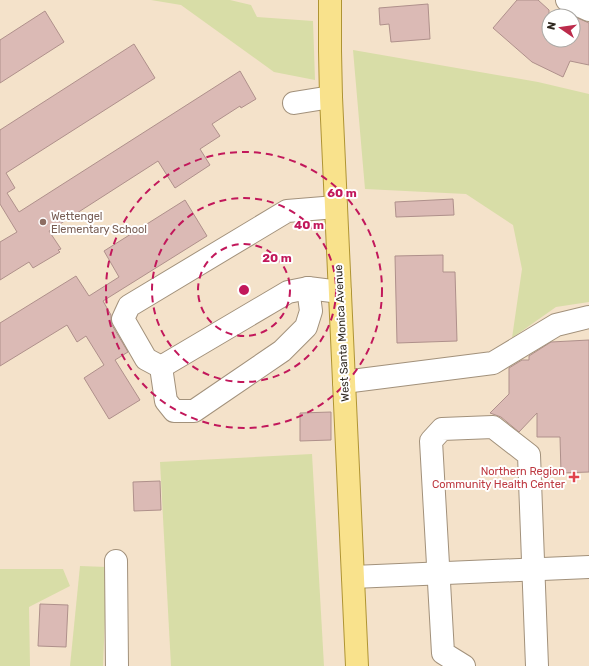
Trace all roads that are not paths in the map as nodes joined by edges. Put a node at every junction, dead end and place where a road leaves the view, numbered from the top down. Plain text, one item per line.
1 (330, 0) edge
2 (567, 0) edge
3 (589, 10) edge
4 (331, 97) junction
5 (294, 103) dead end
6 (336, 207) junction
7 (308, 288) junction
8 (340, 292) junction
9 (589, 317) edge
10 (161, 367) junction
11 (344, 382) junction
12 (116, 561) dead end
13 (589, 567) edge
14 (533, 569) junction
15 (438, 573) junction
16 (353, 577) junction
17 (117, 666) edge
18 (357, 666) edge
19 (464, 666) edge
20 (531, 666) edge

1 - 4 main road, West Santa Monica Avenue
2 - 3 street
4 - 5 street
4 - 6 main road, West Santa Monica Avenue
6 - 8 main road, West Santa Monica Avenue
6 - 10 street
7 - 8 street
7 - 10 street
7 - 10 street
8 - 11 main road, West Santa Monica Avenue
9 - 11 street
11 - 16 main road, West Santa Monica Avenue
12 - 17 street
13 - 14 street
14 - 15 street
14 - 15 street
14 - 20 street
15 - 16 street
15 - 19 street
16 - 18 main road, West Santa Monica Avenue

